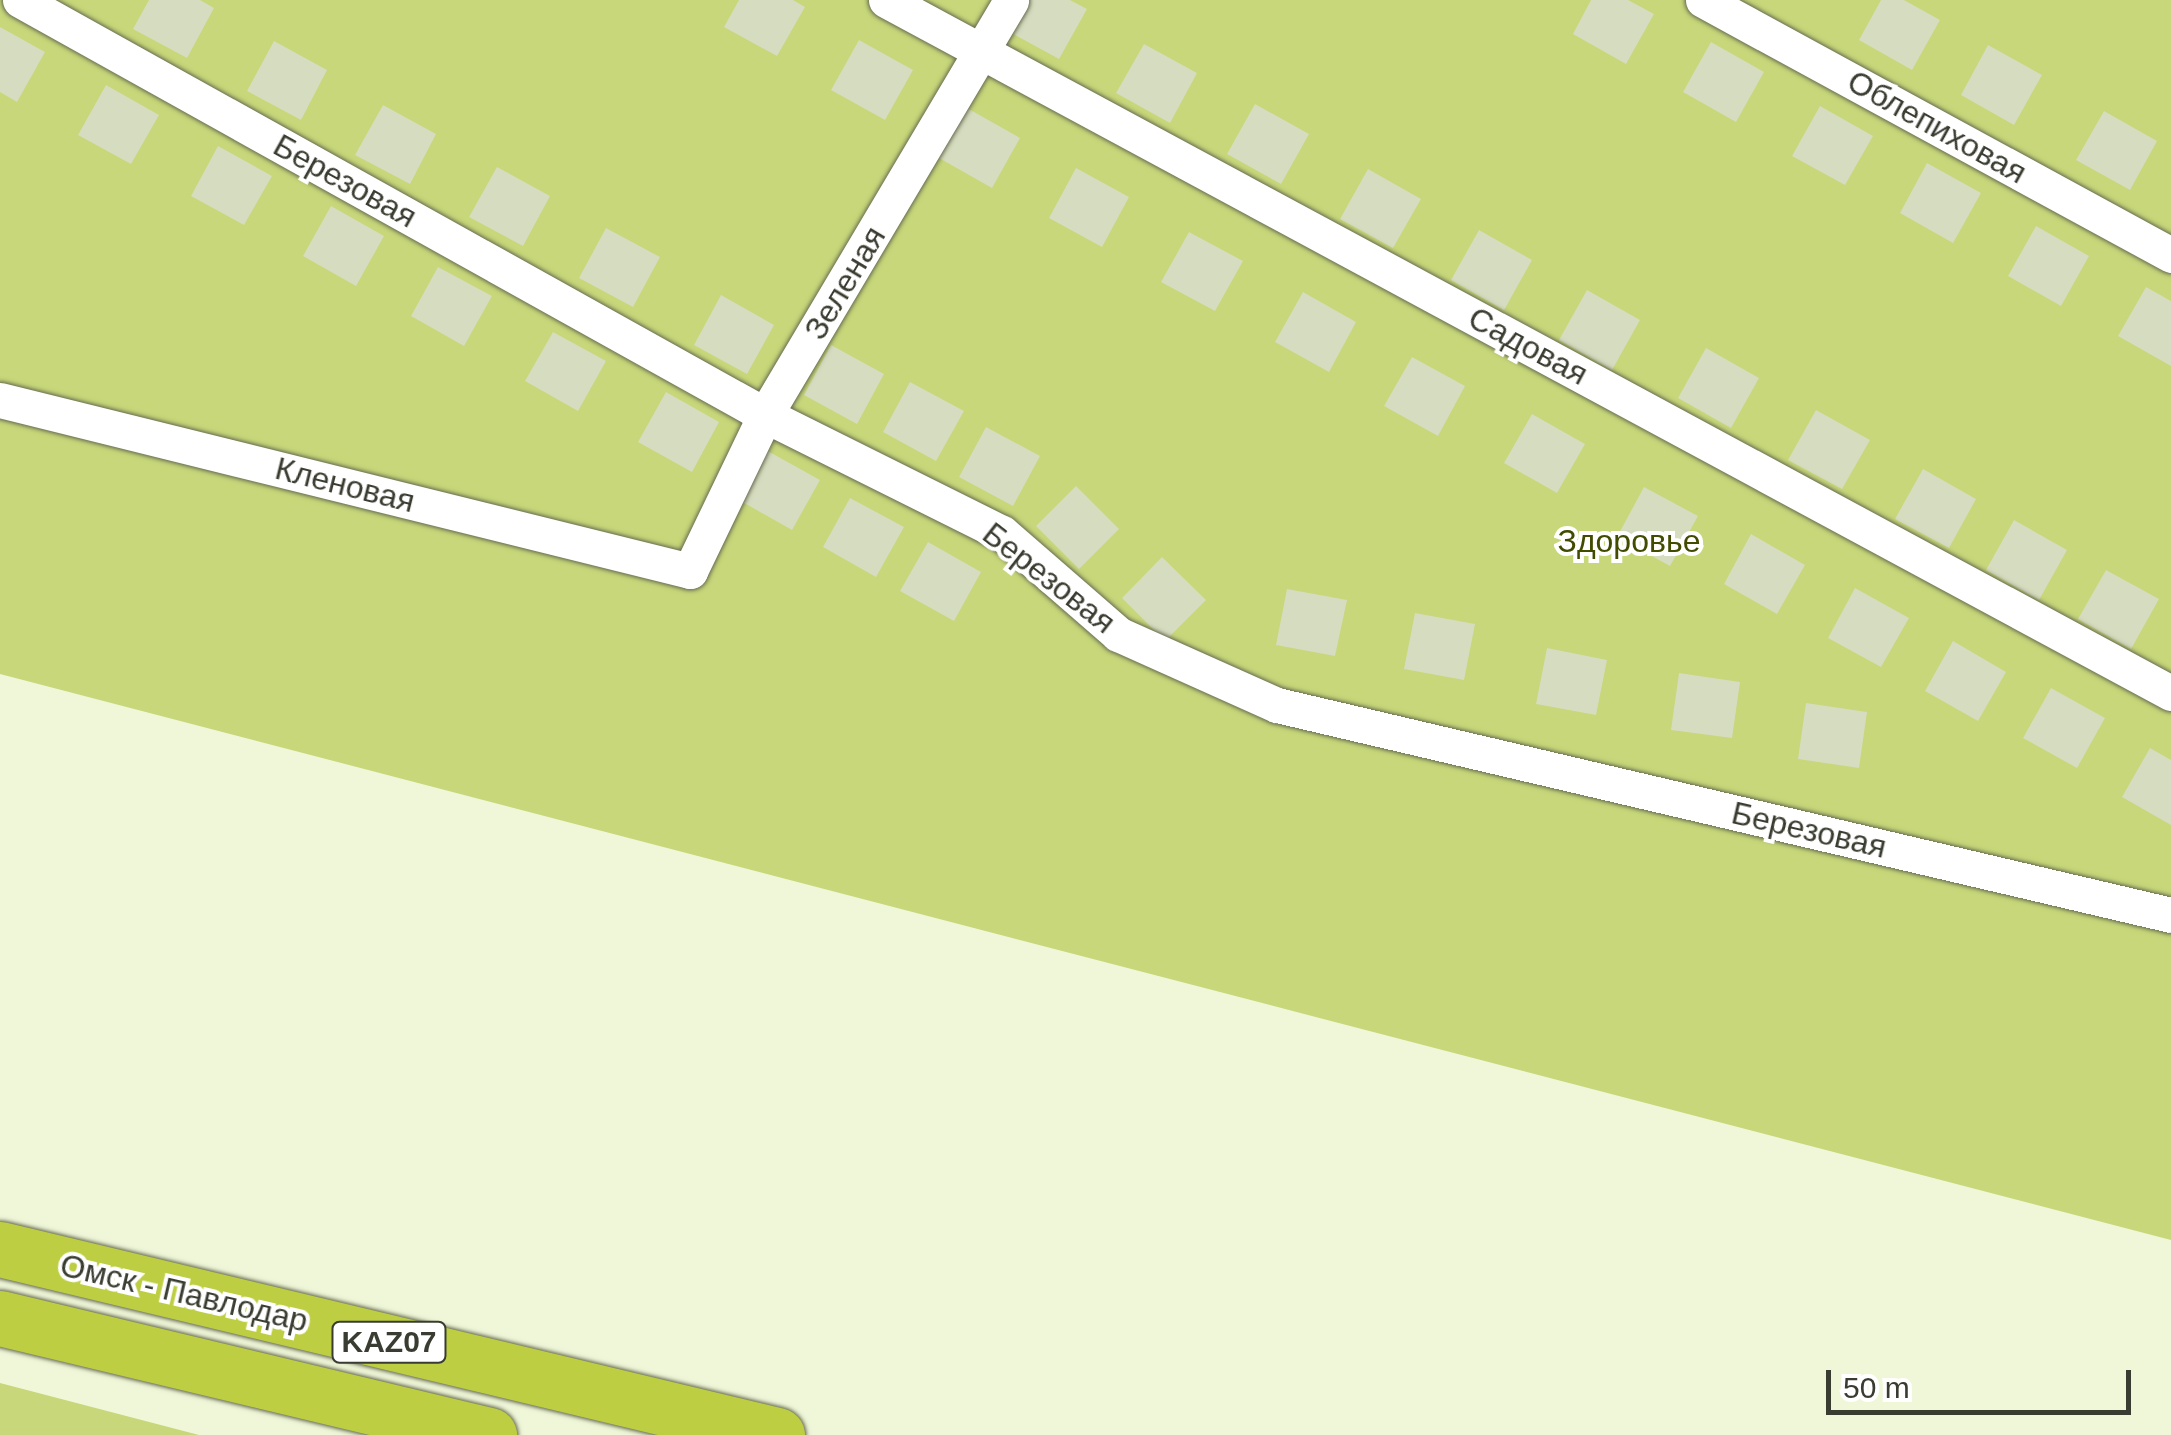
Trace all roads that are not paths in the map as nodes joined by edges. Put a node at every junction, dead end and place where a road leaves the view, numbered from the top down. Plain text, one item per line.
1 (20, 0) edge
2 (886, 0) edge
3 (1011, 0) edge
4 (1703, 0) edge
5 (984, 53) junction
6 (2171, 255) edge
7 (0, 400) edge
8 (765, 416) junction
9 (690, 571) joint
10 (2171, 693) edge
11 (2171, 915) edge
12 (0, 1249) edge
13 (0, 1318) edge
14 (489, 1435) edge
15 (777, 1435) edge

1 - 8 street, Березовая
2 - 5 street, Садовая
3 - 5 street, Зеленая
4 - 6 street, Облепиховая
5 - 8 street, Зеленая
5 - 10 street, Садовая
7 - 9 street, Кленовая
8 - 9 street, Зеленая
8 - 11 street, Березовая
12 - 15 highway, Омск - Павлодар / KAZ07
13 - 14 highway, Омск - Павлодар / KAZ07

